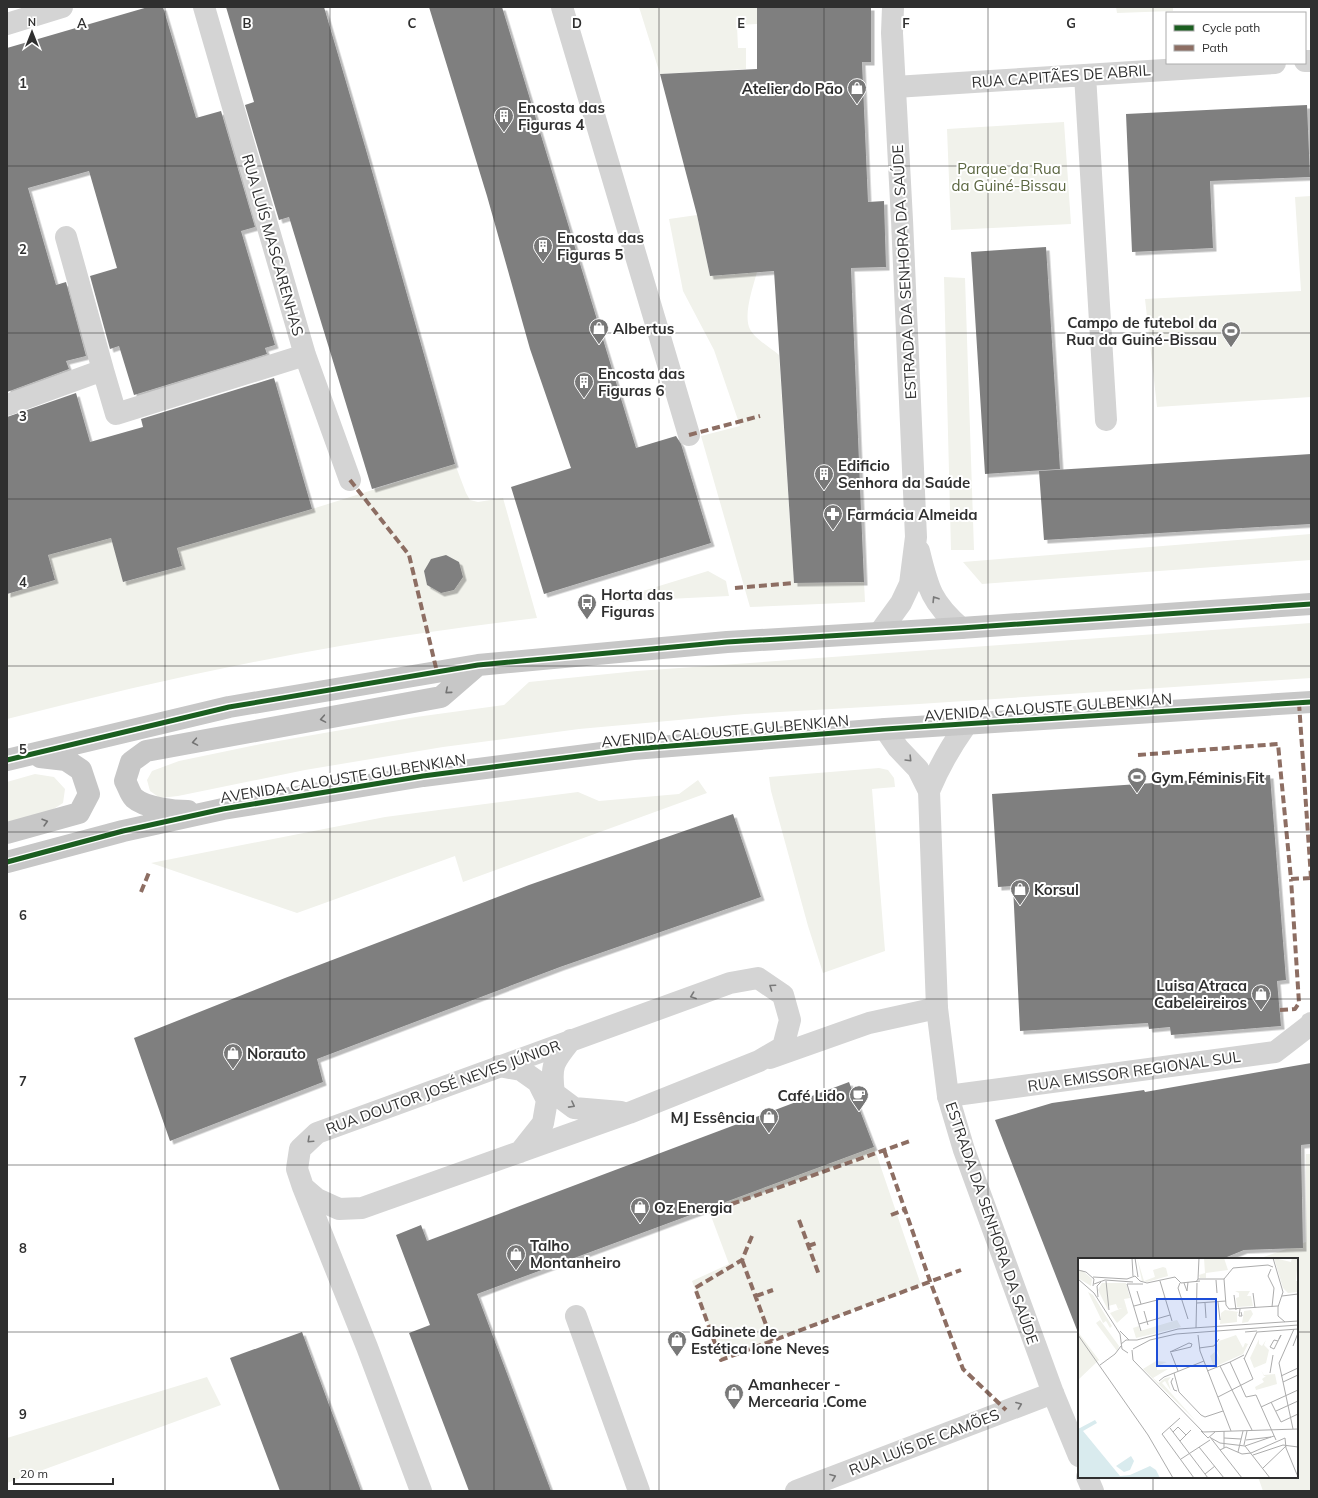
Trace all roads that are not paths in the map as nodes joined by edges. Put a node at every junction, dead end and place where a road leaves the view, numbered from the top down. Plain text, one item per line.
1 (62, 7) edge
2 (204, 7) edge
3 (562, 7) edge
4 (893, 7) edge
5 (7, 22) edge
6 (1259, 64) edge
7 (1086, 75) junction
8 (895, 87) junction
9 (66, 237) dead end
10 (305, 355) junction
11 (103, 370) junction
12 (7, 405) edge
13 (1106, 420) dead end
14 (689, 435) dead end
15 (350, 480) dead end
16 (916, 537) junction
17 (1311, 604) edge
18 (961, 628) junction
19 (880, 632) junction
20 (478, 665) junction
21 (1311, 702) edge
22 (966, 725) junction
23 (885, 729) junction
24 (13, 758) edge
25 (929, 791) junction
26 (223, 809) junction
27 (7, 833) edge
28 (7, 862) edge
29 (937, 1008) junction
30 (1311, 1023) edge
31 (571, 1040) junction
32 (759, 1061) junction
33 (499, 1066) junction
34 (948, 1096) junction
35 (630, 1113) junction
36 (520, 1152) junction
37 (303, 1187) junction
38 (362, 1208) junction
39 (330, 1253) junction
40 (576, 1316) dead end
41 (1052, 1393) junction
42 (1078, 1454) edge
43 (1087, 1478) edge
44 (421, 1491) edge
45 (639, 1491) edge
46 (796, 1491) edge
47 (1093, 1491) edge

1 - 5 street
2 - 10 street, RUA LUÍS MASCARENHAS
3 - 14 street
4 - 8 street, ESTRADA DA SENHORA DA SAÚDE
6 - 7 street, RUA CAPITÃES DE ABRIL
7 - 8 street, RUA CAPITÃES DE ABRIL
7 - 13 street
8 - 16 street, ESTRADA DA SENHORA DA SAÚDE
9 - 11 street
10 - 11 street
10 - 15 street, RUA LUÍS MASCARENHAS
11 - 12 street
18 -> 16 street
16 - 19 street
17 - 18 main road
18 - 19 main road
19 - 20 main road
20 - 24 main road
20 -> 26 main road
21 - 22 main road, AVENIDA CALOUSTE GULBENKIAN
22 - 23 main road, AVENIDA CALOUSTE GULBENKIAN
22 - 25 street
23 -> 25 street
23 - 26 main road, AVENIDA CALOUSTE GULBENKIAN
27 -> 24 main road
25 - 29 street, ESTRADA DA SENHORA DA SAÚDE
26 - 28 main road, AVENIDA CALOUSTE GULBENKIAN
29 - 32 street, RUA DOUTOR JOSÉ NEVES JÚNIOR
29 - 34 street, ESTRADA DA SENHORA DA SAÚDE
30 - 34 street, RUA EMISSOR REGIONAL SUL
32 -> 31 street, RUA DOUTOR JOSÉ NEVES JÚNIOR
31 - 33 street, RUA DOUTOR JOSÉ NEVES JÚNIOR
31 -> 35 street
32 - 35 street, RUA DOUTOR JOSÉ NEVES JÚNIOR
33 - 36 street
33 -> 37 street, RUA DOUTOR JOSÉ NEVES JÚNIOR
34 - 41 street, ESTRADA DA SENHORA DA SAÚDE
35 - 36 street, RUA DOUTOR JOSÉ NEVES JÚNIOR
36 - 38 street, RUA DOUTOR JOSÉ NEVES JÚNIOR
37 - 38 street, RUA DOUTOR JOSÉ NEVES JÚNIOR
37 - 39 street
38 - 39 street
39 - 44 street
40 - 45 street
41 - 42 street, ESTRADA DA SENHORA DA SAÚDE
46 -> 41 street, RUA LUÍS DE CAMÕES
43 - 47 street

